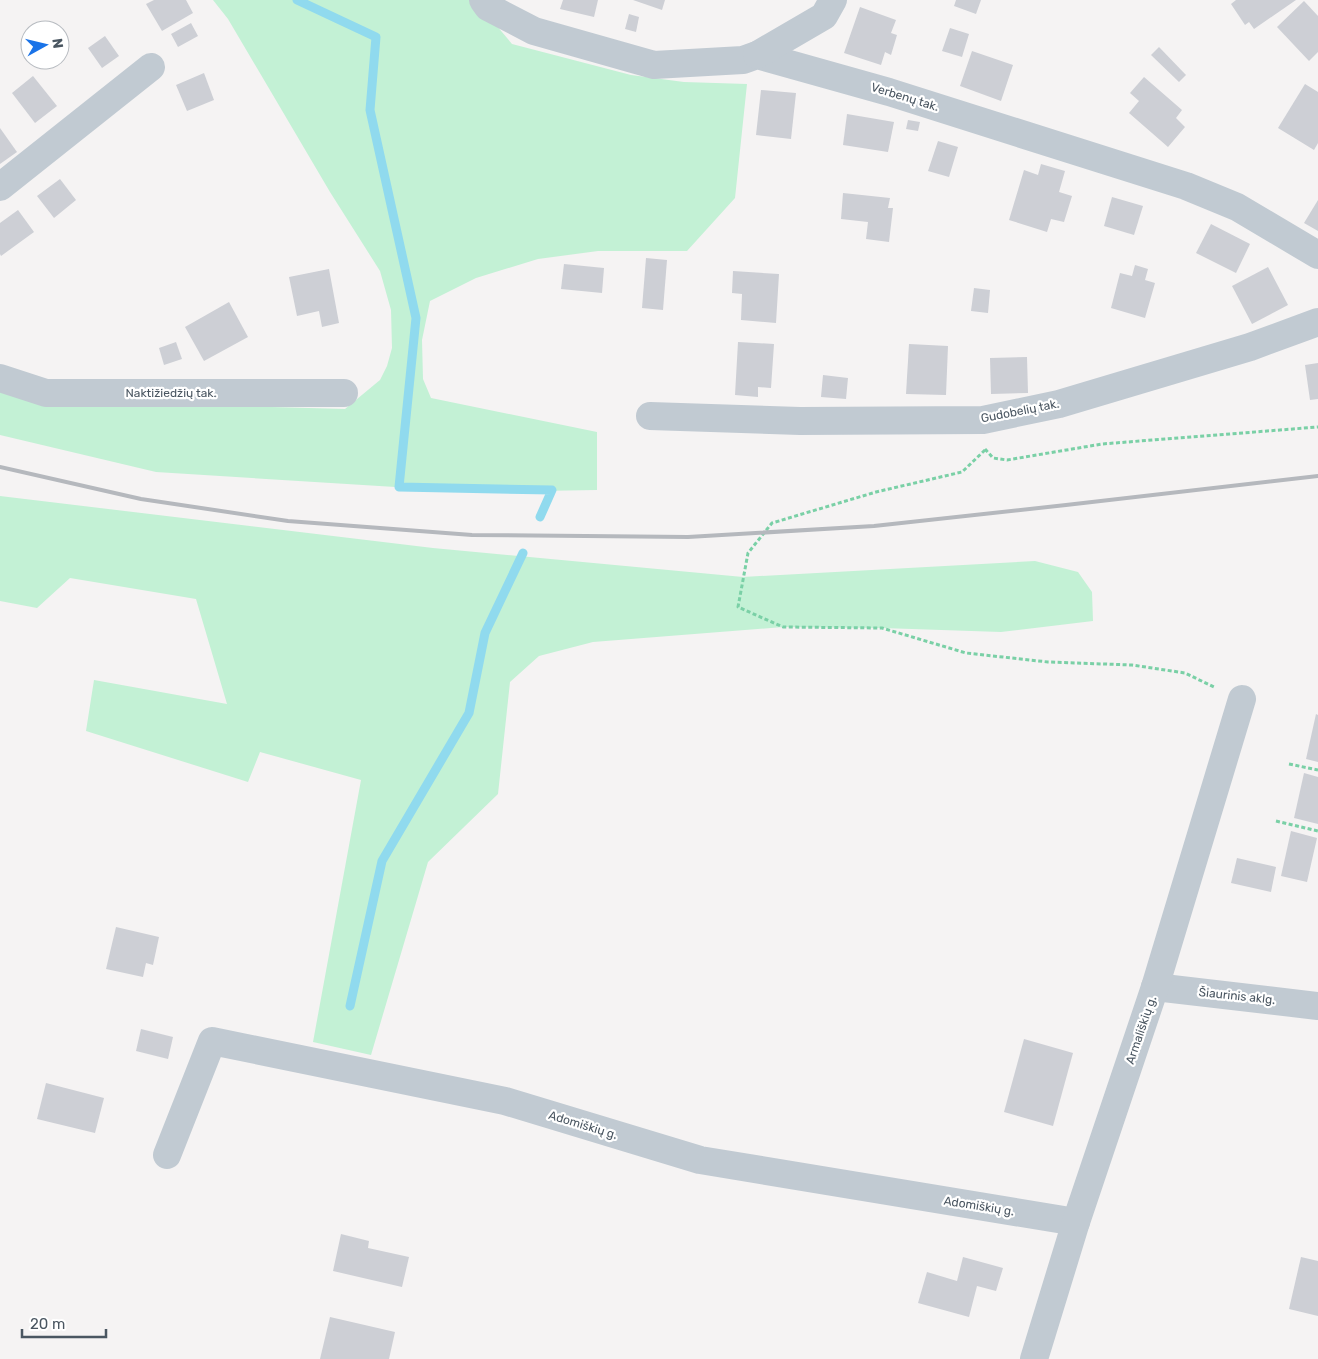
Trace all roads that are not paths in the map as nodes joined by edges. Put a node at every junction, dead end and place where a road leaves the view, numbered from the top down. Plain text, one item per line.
1 (482, 0) edge
2 (833, 0) edge
3 (757, 55) junction
4 (151, 67) dead end
5 (0, 187) edge
6 (1318, 256) edge
7 (1318, 322) edge
8 (0, 378) edge
9 (344, 393) dead end
10 (650, 416) dead end
11 (1242, 699) road end
12 (1155, 987) junction
13 (1318, 1006) edge
14 (167, 1155) dead end
15 (1076, 1222) junction
16 (1034, 1359) edge

1 - 3 street, Verbenų tak.
2 - 3 street
3 - 6 street, Verbenų tak.
4 - 5 street
7 - 10 street, Gudobelių tak.
8 - 9 street, Naktižiedžių tak.
11 - 12 street, Armališkių g.
12 - 13 street, Šiaurinis aklg.
12 - 15 street, Armališkių g.
14 - 15 street, Adomiškių g.
15 - 16 street, Armališkių g.

